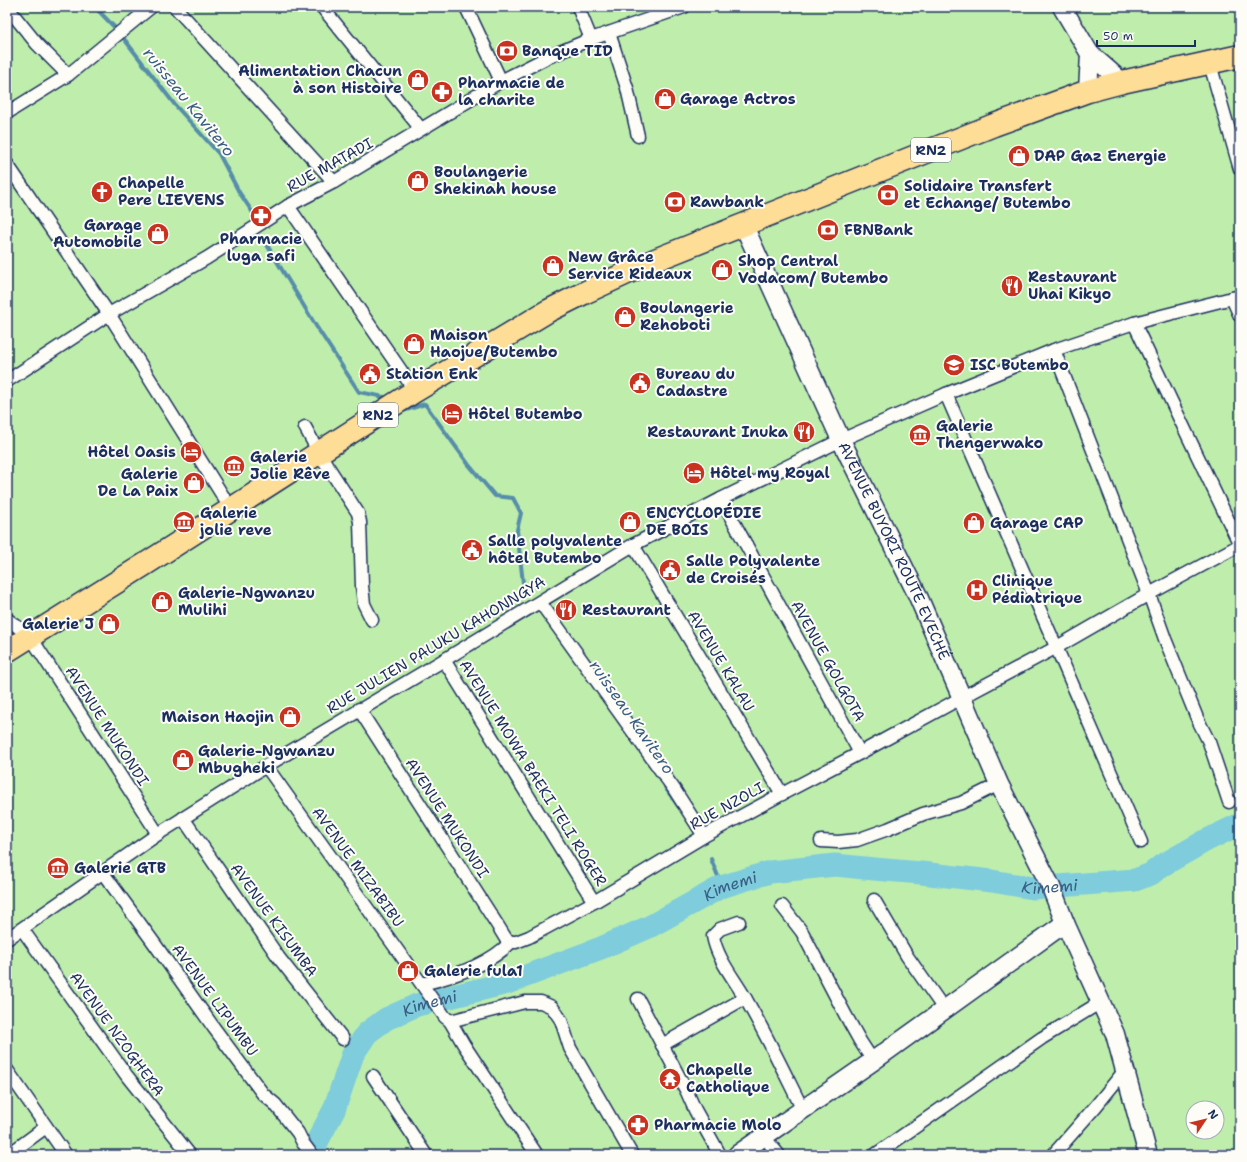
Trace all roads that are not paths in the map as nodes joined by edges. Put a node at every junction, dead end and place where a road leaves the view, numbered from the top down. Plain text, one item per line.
1 (7, 7) edge
2 (151, 7) edge
3 (175, 7) edge
4 (322, 7) edge
5 (466, 7) edge
6 (578, 7) edge
7 (684, 7) edge
8 (1062, 7) edge
9 (610, 33) junction
10 (591, 39) junction
11 (1090, 54) junction
12 (1240, 56) edge
13 (1210, 64) junction
14 (68, 75) junction
15 (501, 81) junction
16 (1122, 82) junction
17 (1088, 91) junction
18 (7, 113) edge
19 (421, 129) junction
20 (638, 136) dead end
21 (7, 164) edge
22 (1240, 169) edge
23 (334, 182) junction
24 (288, 206) junction
25 (744, 226) junction
26 (1236, 297) edge
27 (109, 314) junction
28 (1240, 316) edge
29 (1134, 323) junction
30 (1054, 350) junction
31 (7, 381) edge
32 (415, 391) junction
33 (946, 394) junction
34 (305, 427) dead end
35 (841, 440) junction
36 (319, 453) junction
37 (721, 499) junction
38 (231, 509) junction
39 (633, 545) junction
40 (1240, 545) edge
41 (1149, 594) junction
42 (540, 602) junction
43 (7, 620) edge
44 (372, 620) dead end
45 (30, 636) junction
46 (1057, 647) junction
47 (7, 650) edge
48 (444, 660) junction
49 (961, 698) junction
50 (359, 709) junction
51 (860, 753) junction
52 (266, 766) junction
53 (999, 784) junction
54 (782, 794) junction
55 (1229, 802) dead end
56 (183, 818) junction
57 (158, 834) junction
58 (704, 836) junction
59 (821, 841) dead end
60 (1141, 842) dead end
61 (103, 873) junction
62 (874, 900) dead end
63 (594, 902) junction
64 (782, 906) dead end
65 (739, 922) dead end
66 (1065, 923) junction
67 (22, 929) junction
68 (7, 939) edge
69 (511, 942) junction
70 (423, 986) junction
71 (745, 998) junction
72 (638, 999) dead end
73 (1101, 1002) junction
74 (944, 1009) junction
75 (448, 1019) junction
76 (343, 1039) dead end
77 (662, 1045) junction
78 (873, 1060) junction
79 (1126, 1069) junction
80 (7, 1070) edge
81 (373, 1076) dead end
82 (803, 1110) junction
83 (46, 1127) junction
84 (764, 1137) junction
85 (8, 1155) edge
86 (66, 1155) edge
87 (190, 1155) edge
88 (312, 1155) edge
89 (426, 1155) edge
90 (537, 1155) edge
91 (632, 1155) edge
92 (720, 1155) edge
93 (737, 1155) edge
94 (779, 1155) edge
95 (875, 1155) edge
96 (1053, 1155) edge
97 (1148, 1155) edge

1 - 14 street
2 - 14 street
3 - 23 street
4 - 19 street
5 - 15 street
6 - 10 street
7 - 9 street, RUE MATADI
8 - 11 street
9 - 10 street, RUE MATADI
9 - 20 street
10 - 15 street, RUE MATADI
11 - 16 street
11 - 17 street
12 - 13 highway, RN2
13 - 16 highway, RN2
13 - 22 street
14 - 18 street
15 - 19 street, RUE MATADI
16 - 17 highway, RN2
17 - 25 highway, RN2
19 - 23 street, RUE MATADI
21 - 27 street
23 - 24 street, RUE MATADI
24 - 27 street, RUE MATADI
24 - 32 street
25 - 32 highway, RN2
25 - 35 street, AVENUE BUYORI ROUTE EVECHÉ
26 - 28 street
26 - 29 street, RUE JULIEN PALUKU KAHONNGYA
27 - 31 street, RUE MATADI
27 - 38 street
29 - 30 street, RUE JULIEN PALUKU KAHONNGYA
29 - 40 street
30 - 33 street, RUE JULIEN PALUKU KAHONNGYA
30 - 41 street
32 - 36 highway, RN2
33 - 35 street, RUE JULIEN PALUKU KAHONNGYA
33 - 46 street
34 - 36 street
35 - 37 street, RUE JULIEN PALUKU KAHONNGYA
35 - 49 street, AVENUE BUYORI ROUTE EVECHÉ
36 - 38 highway, RN2
36 - 44 street
37 - 39 street, RUE JULIEN PALUKU KAHONNGYA
37 - 51 street, AVENUE GOLGOTA
38 - 45 highway, RN2
39 - 42 street, RUE JULIEN PALUKU KAHONNGYA
39 - 54 street, AVENUE KALAU
40 - 41 street, RUE NZOLI
41 - 46 street, RUE NZOLI
41 - 55 street
42 - 48 street, RUE JULIEN PALUKU KAHONNGYA
42 - 58 street
43 - 45 street
45 - 47 highway, RN2
45 - 57 street, AVENUE MUKONDI
46 - 49 street, RUE NZOLI
46 - 60 street
48 - 50 street, RUE JULIEN PALUKU KAHONNGYA
48 - 63 street, AVENUE MOWA BAEKI TELI ROGER
49 - 51 street, RUE NZOLI
49 - 53 street, AVENUE BUYORI ROUTE EVECHÉ
50 - 52 street, RUE JULIEN PALUKU KAHONNGYA
50 - 69 street, AVENUE MUKONDI
51 - 54 street, RUE NZOLI
52 - 56 street, RUE JULIEN PALUKU KAHONNGYA
52 - 70 street, AVENUE MIZABIBU
53 - 59 street
53 - 66 street, AVENUE BUYORI ROUTE EVECHÉ
54 - 58 street, RUE NZOLI
56 - 57 street, RUE JULIEN PALUKU KAHONNGYA
56 - 76 street, AVENUE KISUMBA
57 - 61 street, RUE JULIEN PALUKU KAHONNGYA
58 - 63 street, RUE NZOLI
61 - 67 street, RUE JULIEN PALUKU KAHONNGYA
61 - 88 street, AVENUE LIPUMBU
62 - 74 street
63 - 69 street, RUE NZOLI
64 - 78 street
65 - 71 street
66 - 73 street, AVENUE BUYORI ROUTE EVECHÉ
66 - 74 street
67 - 68 street, RUE JULIEN PALUKU KAHONNGYA
67 - 87 street, AVENUE NZOGHERA
69 - 70 street
70 - 75 street, AVENUE MIZABIBU
71 - 77 street
71 - 82 street
72 - 77 street
73 - 79 street, AVENUE BUYORI ROUTE EVECHÉ
73 - 95 street
74 - 78 street
75 - 90 street, AVENUE MIZABIBU
75 - 91 street
77 - 92 street
78 - 82 street
79 - 96 street
79 - 97 street, AVENUE BUYORI ROUTE EVECHÉ
80 - 83 street
81 - 89 street
82 - 84 street
83 - 85 street
83 - 86 street
84 - 93 street
84 - 94 street

